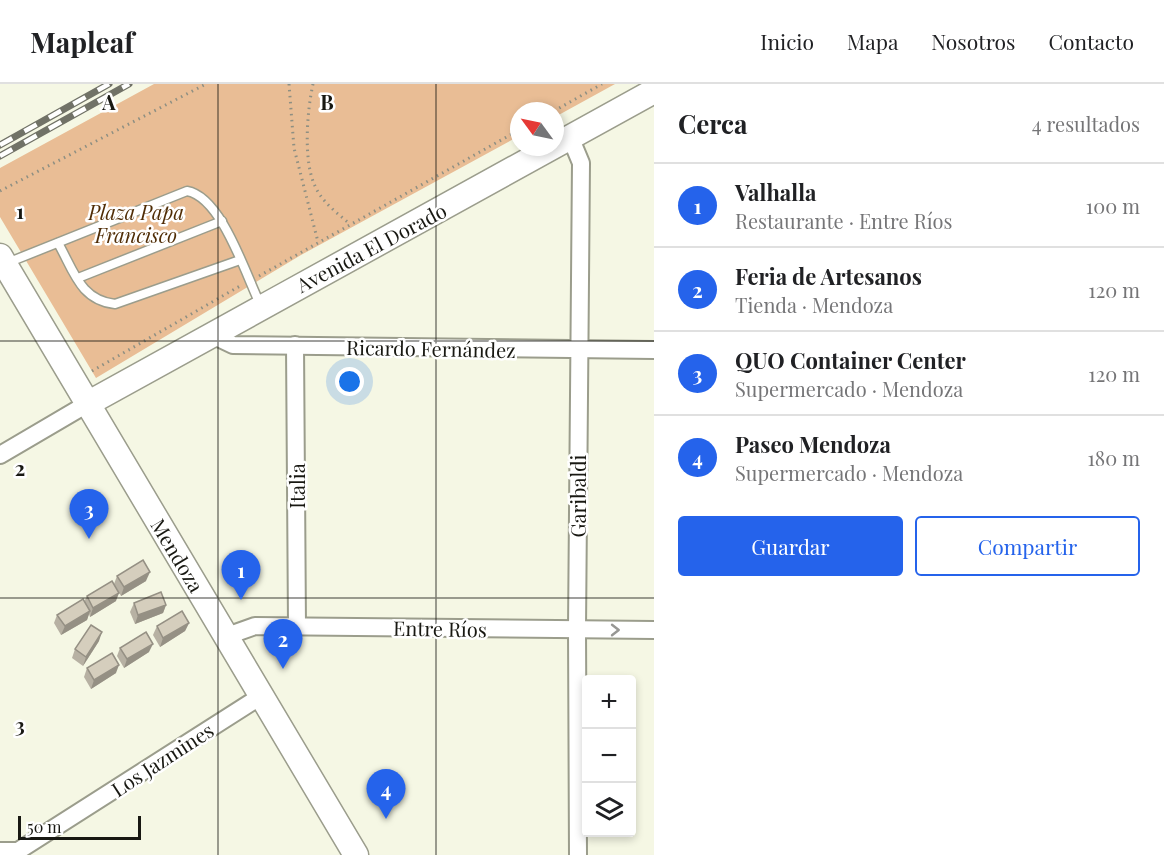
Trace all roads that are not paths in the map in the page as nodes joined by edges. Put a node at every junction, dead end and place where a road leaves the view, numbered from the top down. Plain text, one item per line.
1 (654, 91) edge
2 (570, 139) junction
3 (222, 221) junction
4 (58, 243) junction
5 (2, 260) edge
6 (240, 260) junction
7 (78, 278) junction
8 (261, 307) junction
9 (210, 334) junction
10 (295, 345) junction
11 (578, 350) junction
12 (654, 350) edge
13 (87, 404) junction
14 (0, 455) edge
15 (297, 626) junction
16 (577, 629) junction
17 (654, 630) edge
18 (227, 636) junction
19 (261, 696) junction
20 (0, 851) edge
21 (18, 853) edge
22 (356, 855) edge
23 (578, 855) edge

1 - 2 street, Avenida El Dorado
2 - 8 street, Avenida El Dorado
2 - 11 street, Garibaldi
3 - 4 lane
3 - 6 lane
3 - 7 lane
4 - 5 lane
4 - 7 lane
5 - 13 street, Mendoza
6 - 7 lane
6 - 8 lane
8 - 9 street, Avenida El Dorado
9 - 10 street, Ricardo Fernández
9 - 13 street, Avenida El Dorado
10 - 11 street, Ricardo Fernández
10 - 15 street, Italia
11 - 12 street, Ricardo Fernández
11 - 16 street, Garibaldi
13 - 14 street
13 - 18 street, Mendoza
15 - 16 street, Entre Ríos
15 - 18 street, Entre Ríos
16 -> 17 street, Entre Ríos
16 - 23 street, Garibaldi
18 - 19 street, Mendoza
19 - 21 street, Los Jazmines
19 - 22 street, Mendoza
20 - 21 street, Los Jazmines

